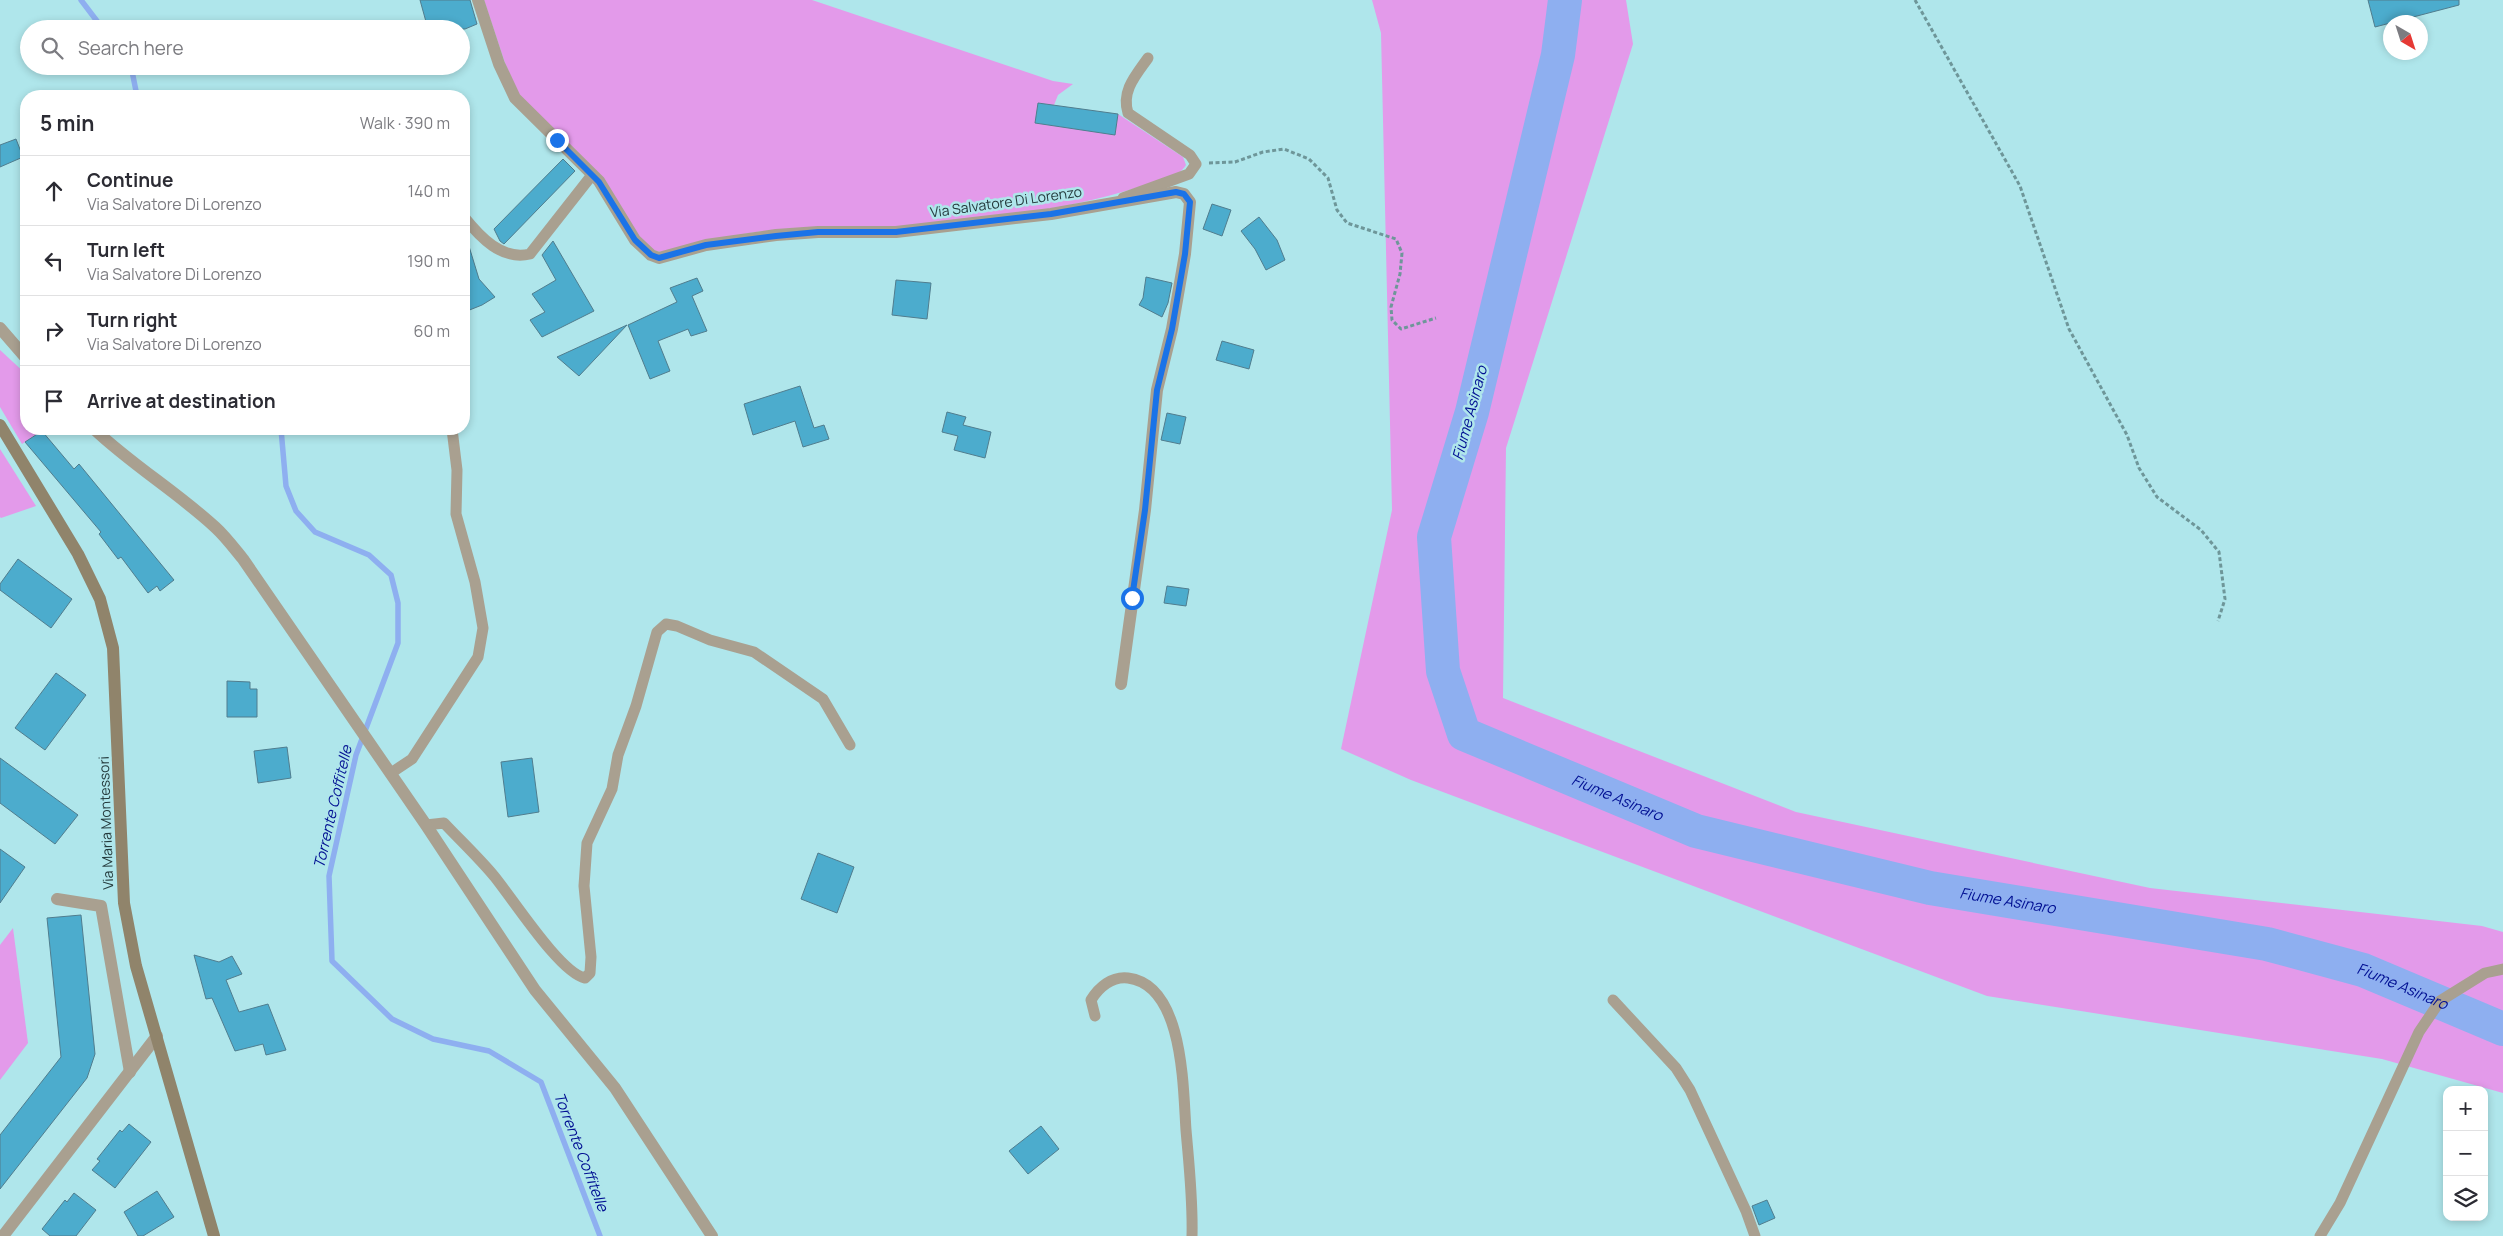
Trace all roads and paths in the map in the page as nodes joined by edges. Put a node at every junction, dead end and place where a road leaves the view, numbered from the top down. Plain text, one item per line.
1 (478, 0) edge
2 (1915, 0) edge
3 (1148, 58) dead end
4 (1196, 164) junction
5 (592, 175) junction
6 (1110, 202) junction
7 (470, 223) edge
8 (1436, 318) dead end
9 (0, 328) edge
10 (0, 337) edge
11 (17, 348) junction
12 (20, 351) edge
13 (0, 425) edge
14 (101, 435) edge
15 (453, 435) edge
16 (2218, 621) dead end
17 (1121, 684) dead end
18 (850, 745) dead end
19 (391, 773) junction
20 (426, 824) junction
21 (57, 899) dead end
22 (2503, 969) edge
23 (1613, 1000) dead end
24 (1095, 1016) dead end
25 (157, 1036) junction
26 (130, 1072) junction
27 (210, 1234) edge
28 (3, 1236) edge
29 (712, 1236) edge
30 (1192, 1236) edge
31 (1755, 1236) edge
32 (2320, 1236) edge

1 - 5 street, Via Salvatore Di Lorenzo
2 - 16 path
3 - 4 lane
4 - 6 lane
4 - 8 path
5 - 6 street, Via Salvatore Di Lorenzo
5 - 7 lane
6 - 17 street, Via Salvatore Di Lorenzo
9 - 11 street
10 - 11 street
11 - 12 street
13 - 25 street, Via Maria Montessori
14 - 19 street
15 - 19 lane
18 - 20 lane
19 - 20 street
20 - 29 street
21 - 26 street
22 - 32 lane
23 - 31 lane
24 - 30 lane
25 - 26 street
25 - 27 street, Via Maria Montessori
26 - 28 street

